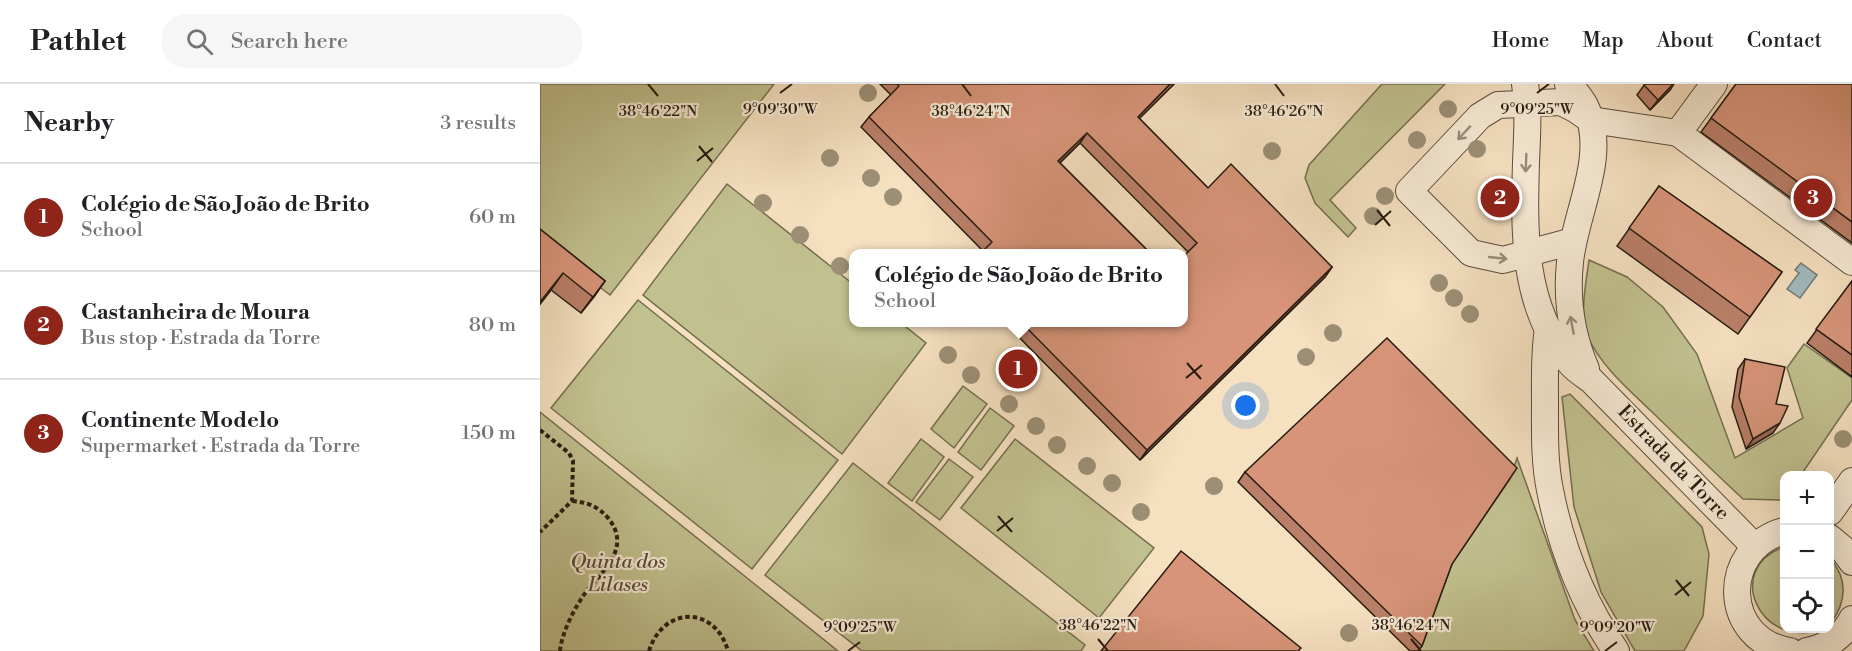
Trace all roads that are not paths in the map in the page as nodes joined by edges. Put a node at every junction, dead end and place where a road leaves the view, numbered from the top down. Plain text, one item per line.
1 (1568, 84) edge
2 (1714, 84) edge
3 (1526, 94) edge
4 (1591, 120) junction
5 (1678, 133) junction
6 (1573, 241) junction
7 (1527, 254) junction
8 (1852, 262) edge
9 (1548, 329) junction
10 (1591, 380) junction
11 (1852, 481) edge
12 (1834, 506) edge
13 (1780, 533) edge
14 (1834, 541) edge
15 (1755, 547) junction
16 (1852, 562) edge
17 (1852, 619) edge
18 (1747, 624) junction
19 (1616, 651) edge
20 (1744, 651) edge
21 (1790, 651) edge
22 (1809, 651) edge

1 - 4 street, Estrada da Torre
2 - 5 street
3 - 4 street
3 -> 7 street, Estrada da Torre
3 -> 7 street
4 - 5 street
4 - 6 street, Estrada da Torre
5 - 8 street
6 - 7 street
10 -> 6 street, Estrada da Torre
7 - 9 street, Estrada da Torre
9 - 10 street, Estrada da Torre
9 - 19 street
10 - 15 street, Estrada da Torre
11 - 12 street
13 - 15 street
14 - 16 street
15 - 18 street
17 - 22 street
18 - 20 street
18 - 21 street

